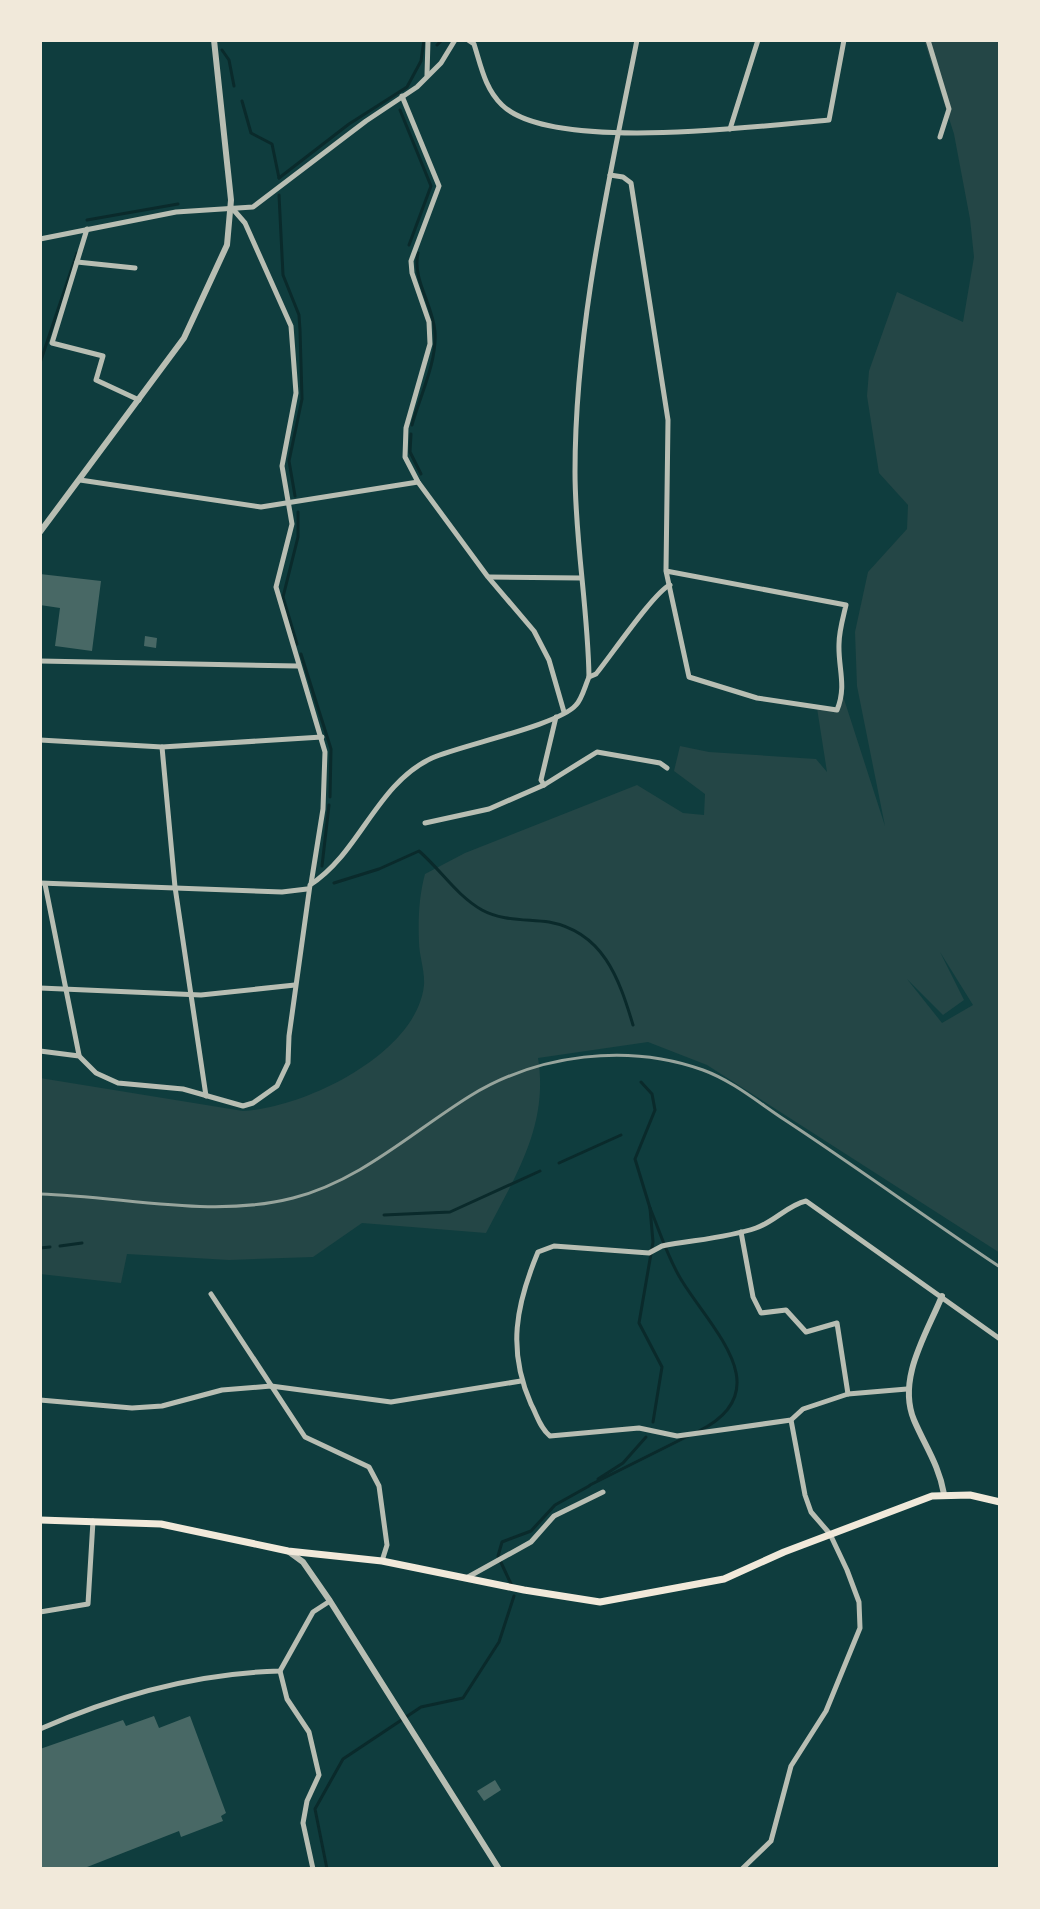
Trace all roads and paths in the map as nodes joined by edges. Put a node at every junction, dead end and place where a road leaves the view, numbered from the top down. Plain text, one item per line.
1 (214, 40) edge
2 (428, 40) edge
3 (455, 40) edge
4 (468, 40) edge
5 (637, 40) edge
6 (758, 40) edge
7 (844, 40) edge
8 (928, 40) edge
9 (427, 75) junction
10 (402, 96) junction
11 (730, 129) junction
12 (618, 132) junction
13 (940, 137) dead end
14 (610, 175) junction
15 (232, 208) junction
16 (88, 228) junction
17 (40, 239) edge
18 (77, 262) junction
19 (135, 268) dead end
20 (139, 400) junction
21 (80, 480) junction
22 (418, 482) junction
23 (290, 504) junction
24 (40, 532) edge
25 (666, 571) junction
26 (488, 577) junction
27 (581, 578) junction
28 (670, 585) junction
29 (40, 661) edge
30 (298, 666) junction
31 (589, 677) junction
32 (565, 713) junction
33 (556, 716) junction
34 (322, 737) junction
35 (40, 740) edge
36 (162, 747) junction
37 (667, 768) dead end
38 (544, 785) junction
39 (425, 823) dead end
40 (42, 884) edge
41 (175, 887) junction
42 (309, 887) junction
43 (295, 985) junction
44 (40, 988) edge
45 (67, 988) junction
46 (192, 995) junction
47 (40, 1051) edge
48 (79, 1056) junction
49 (206, 1096) junction
50 (741, 1232) junction
51 (211, 1294) dead end
52 (942, 1296) junction
53 (1000, 1339) edge
54 (521, 1381) junction
55 (271, 1386) junction
56 (907, 1389) junction
57 (848, 1394) junction
58 (40, 1400) edge
59 (791, 1420) junction
60 (603, 1492) dead end
61 (944, 1494) junction
62 (1000, 1502) edge
63 (40, 1520) edge
64 (93, 1521) junction
65 (830, 1534) junction
66 (288, 1551) junction
67 (382, 1561) junction
68 (468, 1577) junction
69 (330, 1601) junction
70 (40, 1612) edge
71 (280, 1671) junction
72 (40, 1729) edge
73 (313, 1869) edge
74 (499, 1869) edge
75 (742, 1869) edge

1 - 15 street
2 - 9 street
3 - 9 street
4 - 12 street
5 - 12 street
6 - 11 street
7 - 11 street
8 - 13 street
9 - 10 street
10 - 15 street
10 - 22 street
11 - 12 street
12 - 14 street
14 - 25 street
14 - 27 street
15 - 16 street
15 - 20 street
15 - 23 street
16 - 17 street
16 - 18 street
18 - 19 street
18 - 20 street
20 - 21 street
21 - 23 street
21 - 24 street
22 - 23 street
22 - 26 street
23 - 30 street
25 - 28 street
25 - 28 street
26 - 27 street
26 - 32 street
27 - 31 street
28 - 31 street
29 - 30 street
30 - 34 street
31 - 32 street
32 - 33 street
33 - 38 street
33 - 42 street
34 - 36 street
34 - 42 street
35 - 36 street
36 - 41 street
37 - 38 street
38 - 39 street
40 - 41 street
40 - 45 street
41 - 42 street
41 - 46 street
42 - 43 street
43 - 46 street
43 - 49 street
44 - 45 street
45 - 46 street
45 - 48 street
46 - 49 street
47 - 48 street
48 - 49 street
50 - 52 street
50 - 54 street
50 - 57 street
51 - 55 street
52 - 53 street
52 - 56 street
54 - 55 street
54 - 59 street
55 - 58 street
55 - 67 street
56 - 57 street
56 - 61 street
57 - 59 street
59 - 65 street
60 - 68 street
61 - 62 main road
61 - 65 main road
63 - 64 main road
64 - 66 main road
64 - 70 street
65 - 68 main road
65 - 75 street
66 - 67 main road
66 - 69 street
67 - 68 main road
69 - 71 street
69 - 74 street
71 - 72 street
71 - 73 street

